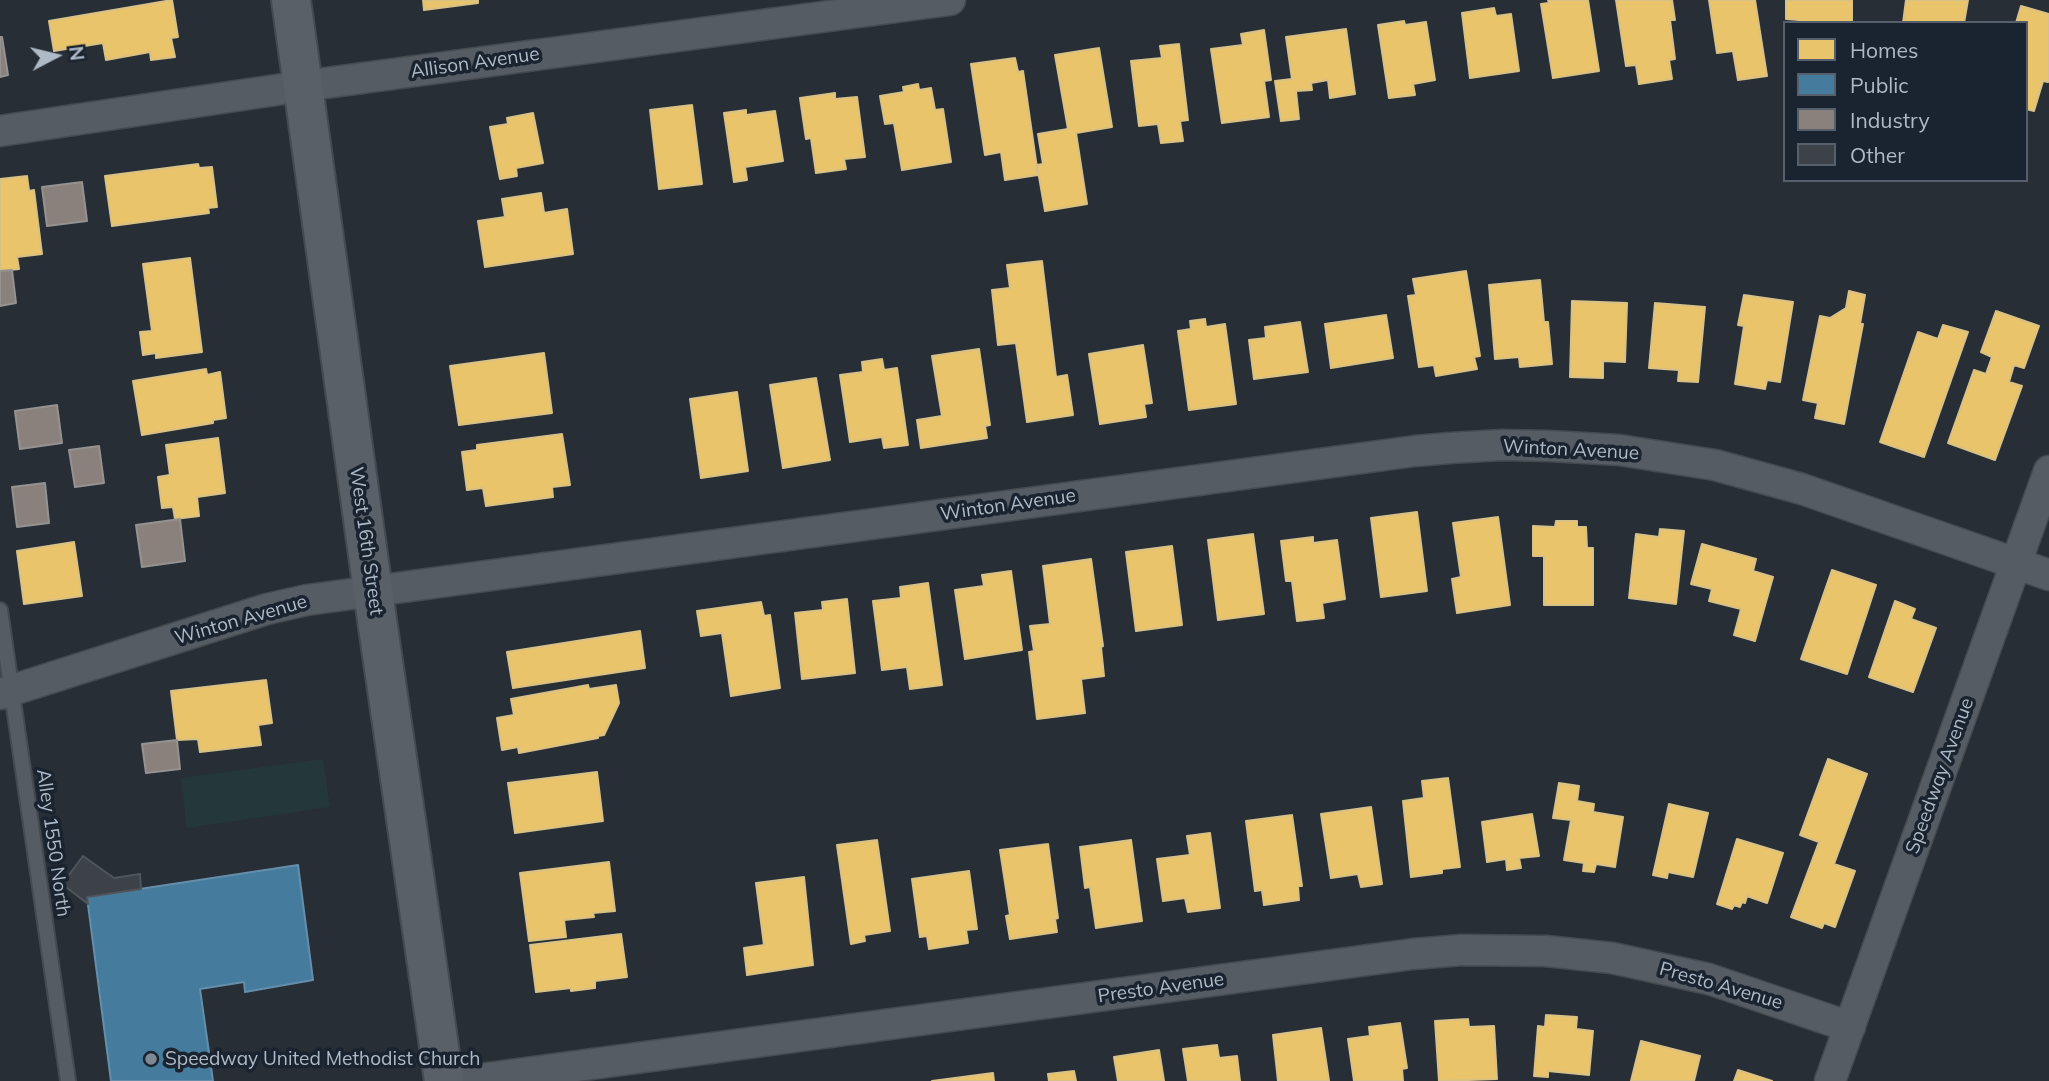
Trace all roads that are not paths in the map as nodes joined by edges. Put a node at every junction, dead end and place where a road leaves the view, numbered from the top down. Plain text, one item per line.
1 (291, 0) edge
2 (950, 0) edge
3 (303, 86) junction
4 (0, 131) edge
5 (2049, 471) edge
6 (2016, 563) junction
7 (2049, 575) edge
8 (373, 591) junction
9 (0, 610) edge
10 (6, 692) edge
11 (1850, 1027) junction
12 (68, 1081) edge
13 (444, 1081) edge
14 (465, 1081) edge
15 (1830, 1081) edge

1 - 3 street, West 16th Street
2 - 3 street, Allison Avenue
3 - 4 street, Allison Avenue
3 - 8 street, West 16th Street
5 - 6 street, Speedway Avenue
6 - 7 street, Winton Avenue
6 - 8 street, Winton Avenue
6 - 11 street, Speedway Avenue
8 - 10 street, Winton Avenue
8 - 13 street, West 16th Street
9 - 10 lane, Alley 1550 North
10 - 12 lane, Alley 1550 North
11 - 14 street, Presto Avenue
11 - 15 street, Speedway Avenue

